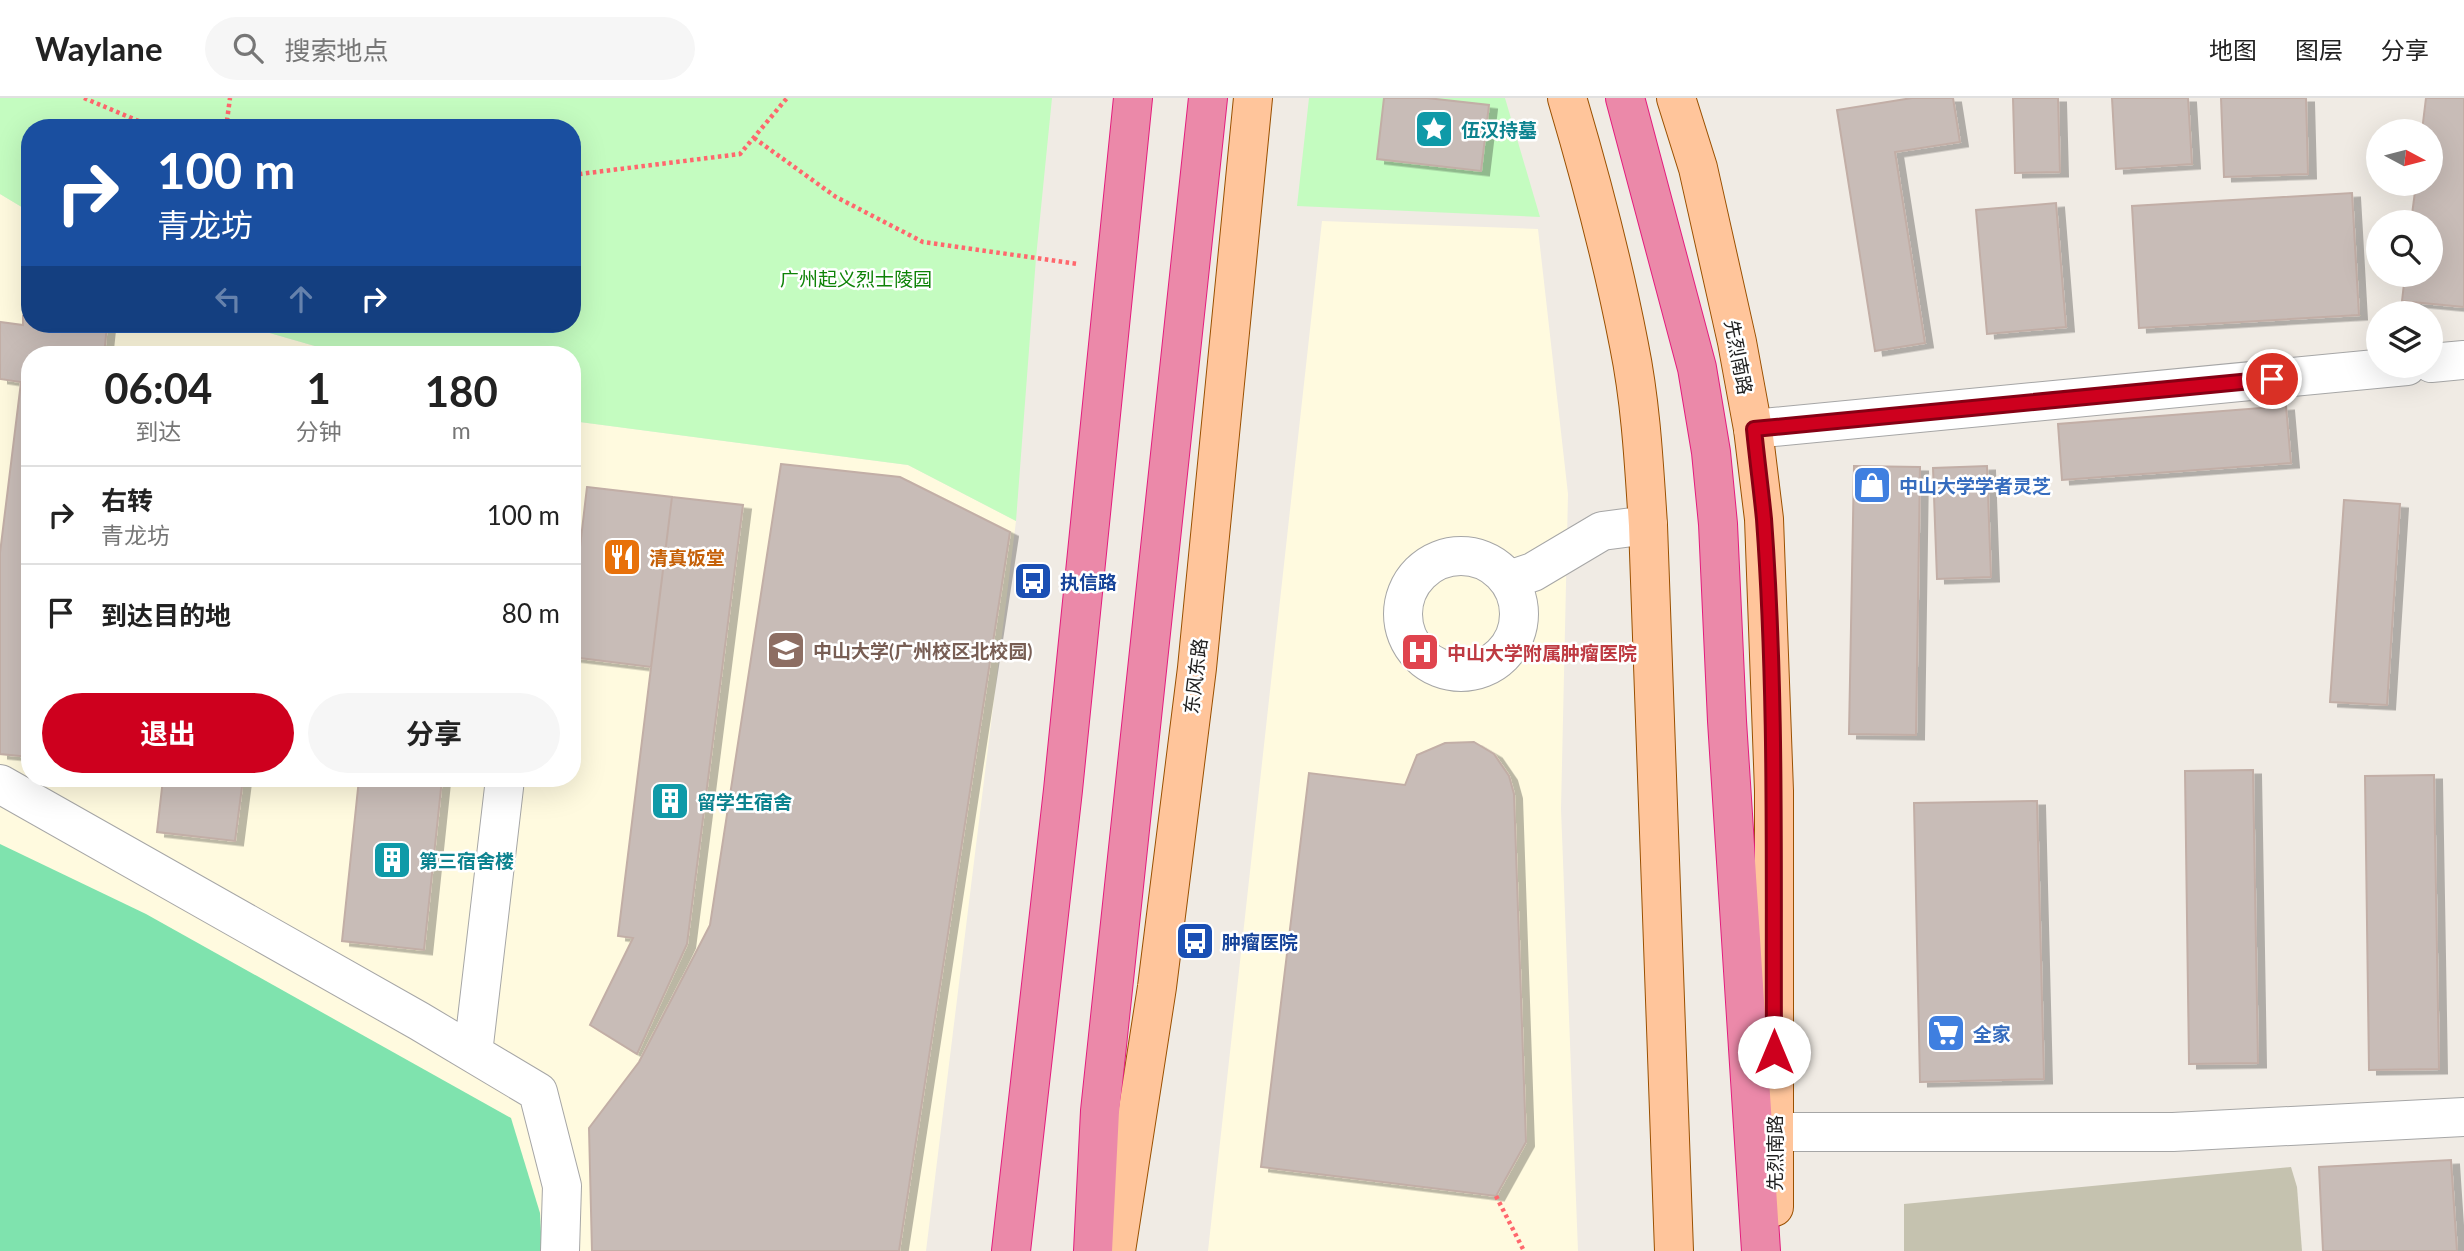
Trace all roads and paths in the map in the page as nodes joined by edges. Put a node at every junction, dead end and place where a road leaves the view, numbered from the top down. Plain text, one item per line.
1 (84, 98) edge
2 (230, 98) edge
3 (787, 98) edge
4 (1133, 98) edge
5 (1208, 98) edge
6 (1253, 98) edge
7 (1567, 98) edge
8 (1625, 98) edge
9 (1676, 98) edge
10 (134, 119) edge
11 (227, 119) edge
12 (754, 138) junction
13 (581, 174) edge
14 (1084, 265) dead end
15 (2464, 360) edge
16 (2443, 362) edge
17 (2366, 370) edge
18 (1754, 429) junction
19 (1648, 525) junction
20 (1509, 580) dead end
21 (0, 784) edge
22 (504, 787) edge
23 (473, 1053) junction
24 (2464, 1117) edge
25 (1774, 1132) junction
26 (1671, 1176) junction
27 (1496, 1196) dead end
28 (560, 1251) edge
29 (1011, 1251) edge
30 (1093, 1251) edge
31 (1116, 1251) edge
32 (1524, 1251) edge
33 (1675, 1251) edge
34 (1685, 1251) edge
35 (1761, 1251) edge
36 (1773, 1251) edge

1 - 10 path
2 - 11 path
3 - 12 path
4 - 29 highway
5 - 30 highway
6 - 31 main road, 东风东路
7 - 19 main road
8 - 35 highway
9 - 18 main road, 先烈南路
12 - 13 path
12 - 14 path
15 - 16 street
17 - 18 street
18 - 25 main road, 先烈南路
19 - 20 street
19 - 26 main road
21 - 23 street
22 - 23 street
23 - 28 street
24 - 25 street
25 - 36 main road, 先烈南路
26 - 33 main road
26 - 34 main road
27 - 32 path

